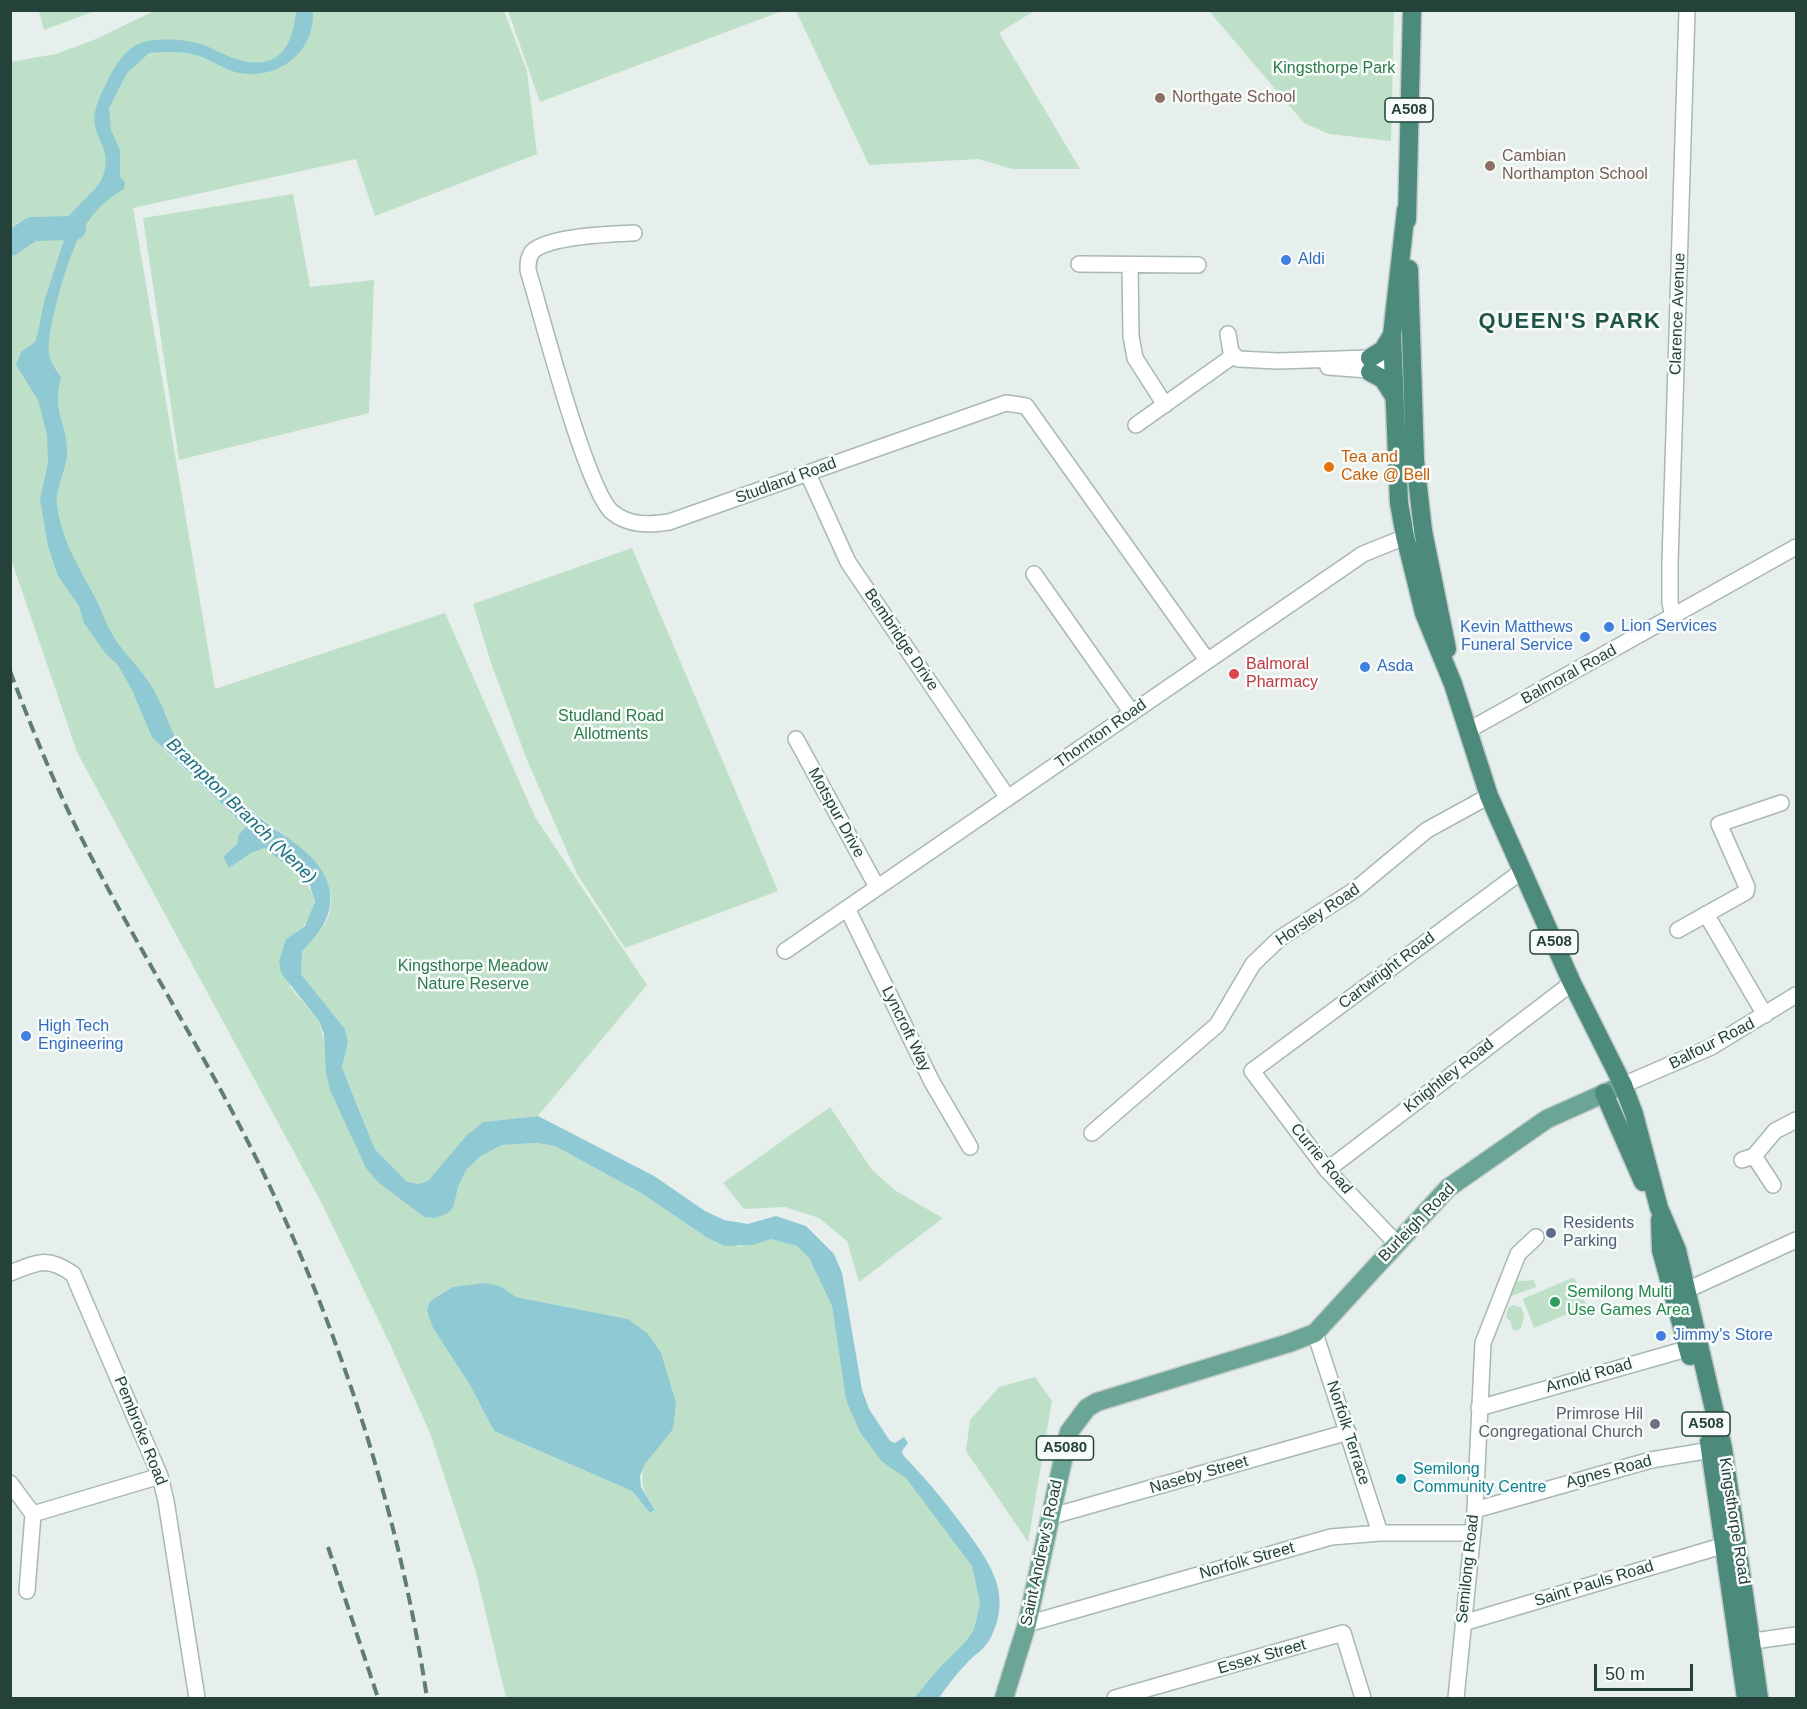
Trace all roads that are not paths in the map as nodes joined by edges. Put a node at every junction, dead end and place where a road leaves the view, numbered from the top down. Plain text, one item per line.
1 (1412, 10) edge
2 (1687, 10) edge
3 (1406, 210) junction
4 (634, 233) dead end
5 (1080, 264) dead end
6 (1131, 265) junction
7 (1198, 265) dead end
8 (1410, 330) junction
9 (1228, 334) dead end
10 (1392, 335) junction
11 (1233, 356) junction
12 (1370, 365) junction
13 (1394, 369) junction
14 (1412, 390) junction
15 (1395, 398) junction
16 (1165, 405) junction
17 (1413, 421) junction
18 (1136, 425) dead end
19 (808, 474) junction
20 (1423, 531) junction
21 (1405, 536) junction
22 (1797, 548) edge
23 (1034, 574) dead end
24 (1673, 618) junction
25 (1207, 660) junction
26 (1453, 684) junction
27 (1132, 713) junction
28 (1467, 731) junction
29 (796, 739) dead end
30 (1489, 796) junction
31 (1008, 798) junction
32 (1781, 803) dead end
33 (1522, 871) junction
34 (877, 887) junction
35 (847, 908) junction
36 (1706, 914) junction
37 (1678, 930) dead end
38 (785, 951) dead end
39 (1572, 983) junction
40 (1797, 995) edge
41 (1765, 1016) junction
42 (1252, 1071) joint
43 (1623, 1085) junction
44 (1604, 1093) junction
45 (1797, 1120) edge
46 (1092, 1132) dead end
47 (970, 1147) dead end
48 (1327, 1170) junction
49 (1773, 1185) dead end
50 (1659, 1208) junction
51 (1536, 1237) dead end
52 (1797, 1240) edge
53 (1396, 1242) junction
54 (10, 1273) edge
55 (1687, 1290) junction
56 (1315, 1333) junction
57 (1289, 1343) joint
58 (1694, 1346) junction
59 (1479, 1408) junction
60 (1348, 1432) junction
61 (1711, 1450) junction
62 (160, 1476) junction
63 (10, 1483) edge
64 (1475, 1510) junction
65 (33, 1514) junction
66 (1049, 1517) junction
67 (1380, 1533) junction
68 (1472, 1533) junction
69 (1725, 1545) junction
70 (27, 1591) dead end
71 (1463, 1623) junction
72 (1027, 1624) junction
73 (1797, 1635) edge
74 (1745, 1642) junction
75 (197, 1698) edge
76 (1004, 1698) edge
77 (1115, 1698) edge
78 (1363, 1698) edge
79 (1456, 1698) edge
80 (1746, 1698) edge
81 (1759, 1698) edge

1 - 3 highway, A508
2 - 24 street, Clarence Avenue
3 - 8 highway, A508
3 - 10 highway, A508
4 - 19 street, Studland Road
5 - 6 street
6 - 7 street
6 - 16 street
8 - 13 highway
8 - 14 highway, A508
9 - 11 street
10 - 12 highway
10 - 13 highway, A508
11 - 12 street
11 - 16 street
12 - 13 street
12 - 15 highway
13 - 14 highway
13 - 15 highway, A508
14 - 17 highway, A508
15 - 21 highway, A508
16 - 18 street
17 - 20 highway, A508
17 - 21 highway
19 - 25 street, Studland Road
19 - 31 street, Bembridge Drive
20 - 21 street, Thornton Road
20 - 26 highway, A508
21 - 25 street, Thornton Road
21 - 26 highway, A508
22 - 24 street, Balmoral Road
23 - 27 street
24 - 28 street, Balmoral Road
25 - 27 street, Thornton Road
26 - 28 highway, A508
27 - 31 street, Thornton Road
28 - 30 highway, A508
29 - 34 street, Motspur Drive
30 - 33 highway, A508
30 - 46 street, Horsley Road
31 - 34 street, Thornton Road
32 - 36 street
33 - 39 highway, A508
33 - 42 street, Cartwright Road
34 - 35 street, Thornton Road
35 - 38 street, Thornton Road
35 - 47 street, Lyncroft Way
36 - 37 street
36 - 41 street
39 - 43 highway, A508
39 - 48 street, Knightley Road
40 - 41 street, Balfour Road
41 - 43 street, Balfour Road
42 - 48 street, Currie Road
43 - 44 main road, Burleigh Road / A5080
43 - 50 highway, Kingsthorpe Road / A508
44 - 50 highway, Kingsthorpe Road / A508
44 - 53 main road, Burleigh Road / A5080
45 - 49 street
48 - 53 street, Currie Road
50 - 55 highway, Kingsthorpe Road / A508
50 - 58 highway, Kingsthorpe Road / A508
51 - 59 street, Semilong Road
52 - 55 street
53 - 56 main road, Burleigh Road / A5080
54 - 62 street, Pembroke Road
55 - 58 highway, Kingsthorpe Road / A508
56 - 57 main road, Burleigh Road / A5080
56 - 60 street, Norfolk Terrace
57 - 66 main road, Saint Andrew's Road / A5080
58 - 59 street, Arnold Road
58 - 61 highway, Kingsthorpe Road / A508
58 - 74 highway, Kingsthorpe Road / A508
59 - 64 street, Semilong Road
60 - 66 street, Naseby Street
60 - 67 street, Norfolk Terrace
61 - 64 street, Agnes Road
61 - 69 highway, Kingsthorpe Road / A508
62 - 65 street
62 - 75 street, Pembroke Road
63 - 65 street
64 - 68 street, Semilong Road
65 - 70 street
66 - 72 main road, Saint Andrew's Road / A5080
67 - 68 street, Norfolk Street
67 - 72 street, Norfolk Street
68 - 71 street, Semilong Road
69 - 71 street, Saint Pauls Road
69 - 74 highway, Kingsthorpe Road / A508
71 - 79 street, Semilong Road
72 - 76 main road, Saint Andrew's Road / A5080
73 - 74 street
74 - 80 highway, Kingsthorpe Road / A508
74 - 81 highway, Kingsthorpe Road / A508
77 - 78 street, Essex Street

